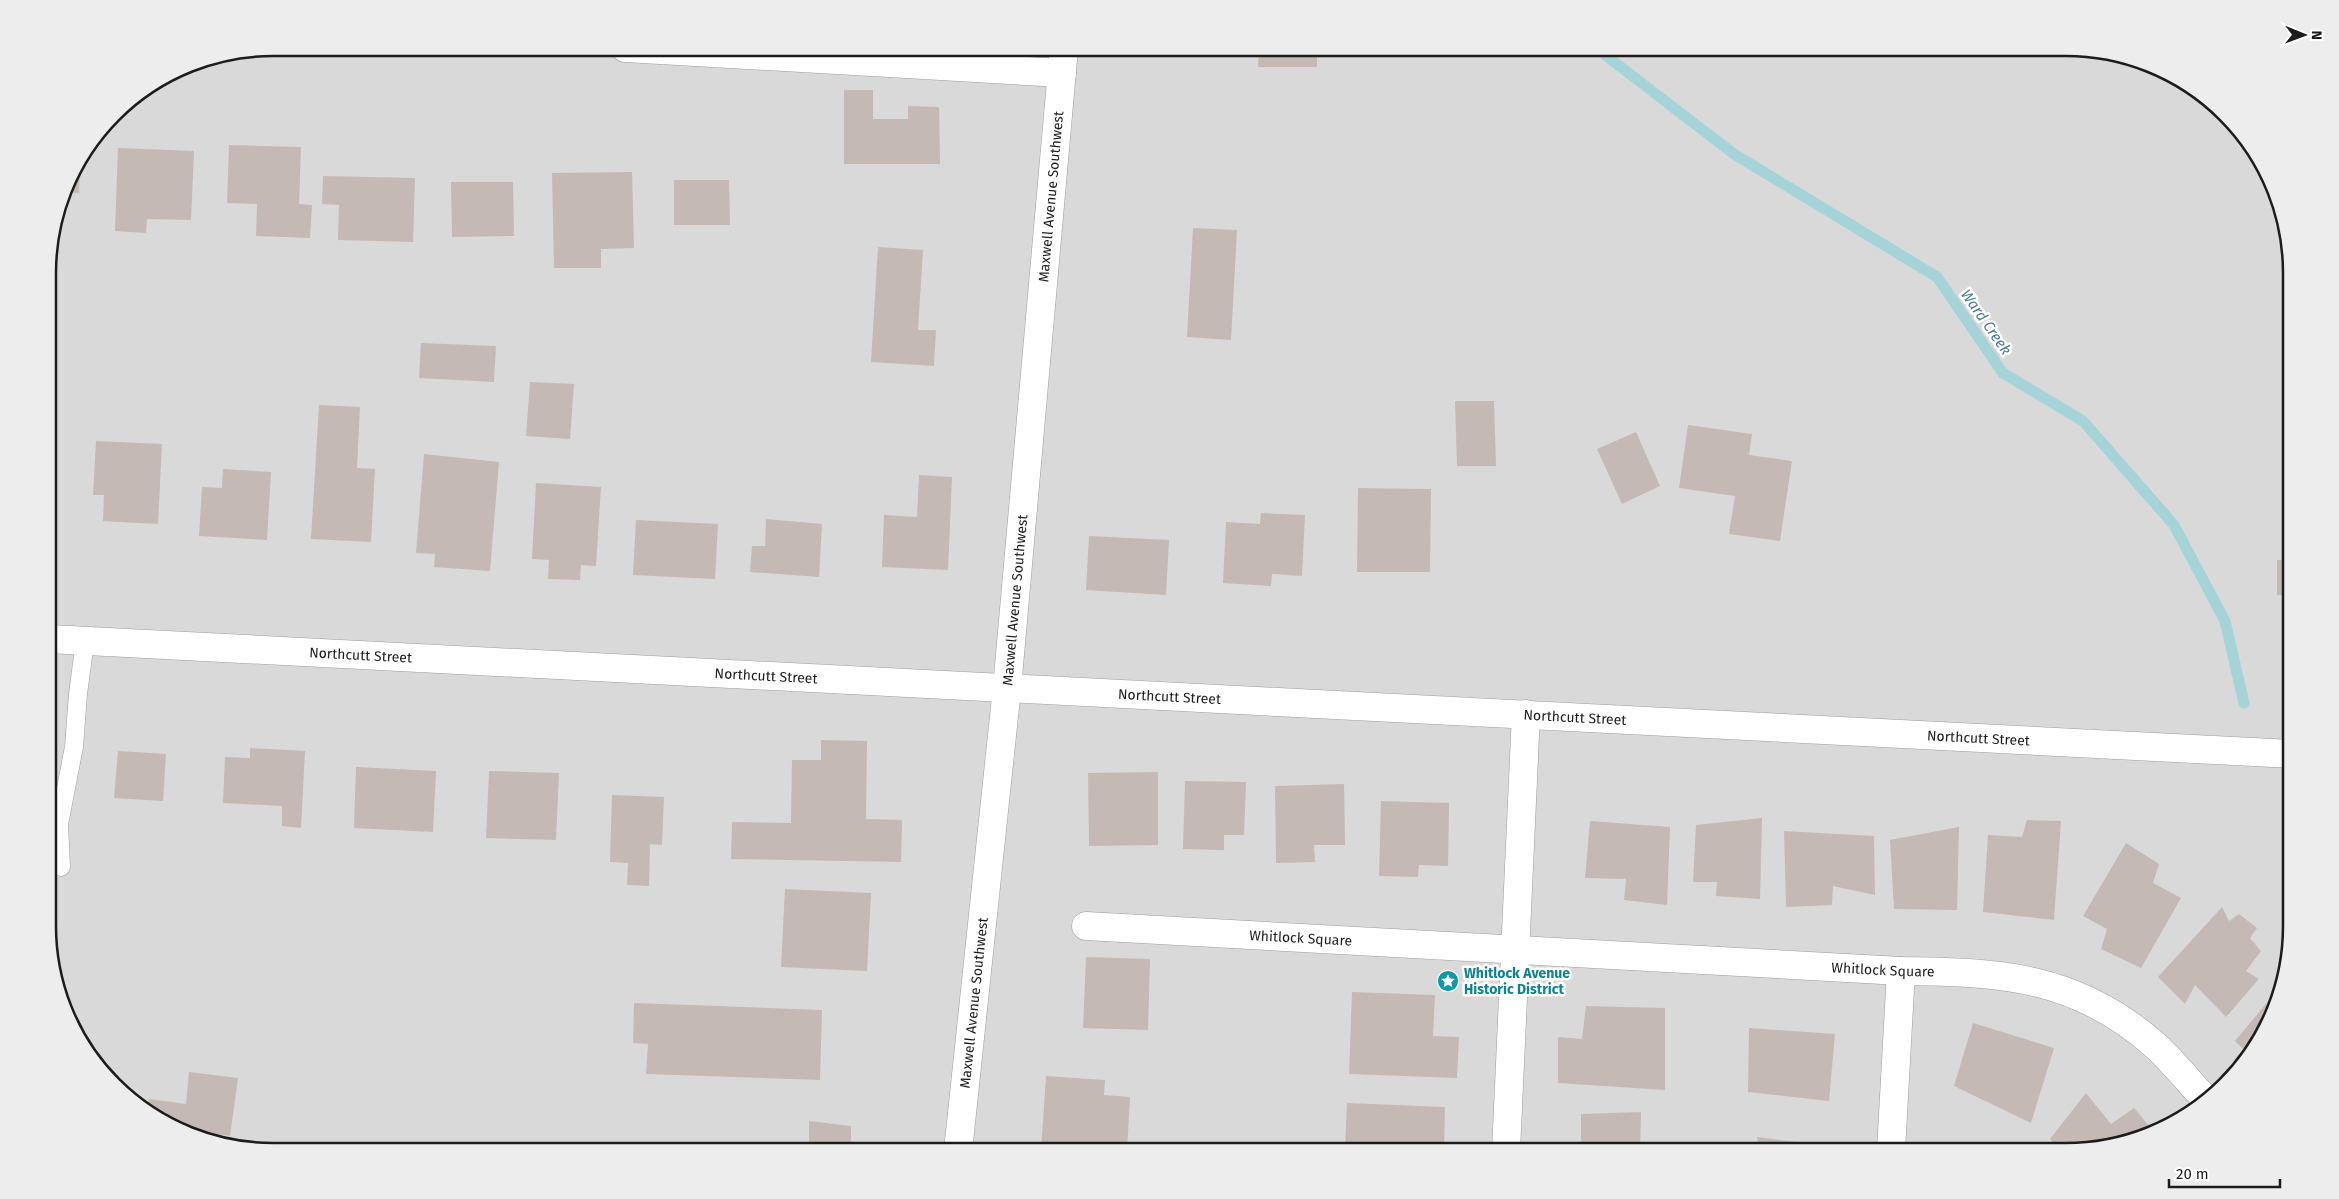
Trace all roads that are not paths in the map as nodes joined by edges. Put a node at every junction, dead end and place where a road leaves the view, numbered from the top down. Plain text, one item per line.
1 (917, 56) edge
2 (1063, 60) edge
3 (56, 639) edge
4 (85, 641) junction
5 (1007, 688) junction
6 (1526, 714) junction
7 (2283, 754) edge
8 (61, 867) dead end
9 (1086, 926) dead end
10 (1517, 950) junction
11 (1901, 971) junction
12 (2202, 1095) edge
13 (959, 1143) edge
14 (1506, 1143) edge
15 (1891, 1143) edge

1 - 2 street
2 - 5 street, Maxwell Avenue Southwest
3 - 4 street, Northcutt Street
4 - 5 street, Northcutt Street
4 - 8 lane
5 - 6 street, Northcutt Street
5 - 13 street, Maxwell Avenue Southwest
6 - 7 street, Northcutt Street
6 - 10 street
9 - 10 street, Whitlock Square
10 - 11 street, Whitlock Square
10 - 14 street
11 - 12 street, Whitlock Square
11 - 15 street

